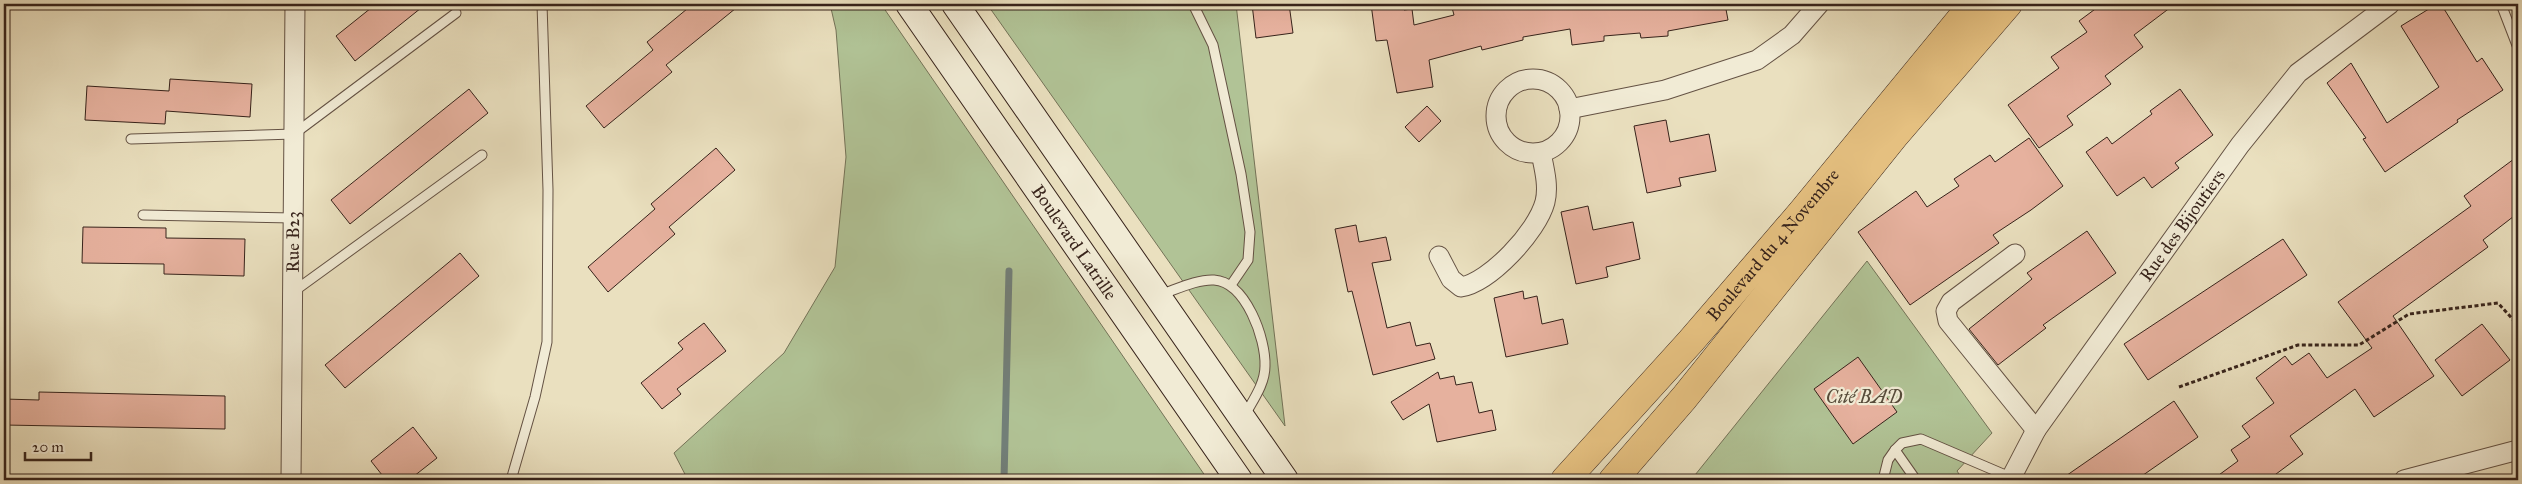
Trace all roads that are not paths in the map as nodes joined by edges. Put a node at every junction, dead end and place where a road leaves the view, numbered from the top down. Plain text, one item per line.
1 (295, 4) edge
2 (542, 4) edge
3 (909, 4) edge
4 (955, 4) edge
5 (1193, 4) edge
6 (1819, 4) edge
7 (1973, 4) edge
8 (2008, 4) edge
9 (2390, 4) edge
10 (2501, 4) edge
11 (456, 13) dead end
12 (2518, 48) edge
13 (1569, 108) junction
14 (294, 134) junction
15 (131, 138) dead end
16 (1541, 152) junction
17 (482, 155) dead end
18 (143, 215) dead end
19 (294, 218) junction
20 (2015, 254) dead end
21 (1440, 256) dead end
22 (1231, 285) junction
23 (293, 292) junction
24 (1157, 296) junction
25 (1243, 420) junction
26 (2036, 430) junction
27 (1895, 450) junction
28 (2518, 450) edge
29 (2010, 479) edge
30 (291, 480) edge
31 (511, 480) edge
32 (1239, 480) edge
33 (1285, 480) edge
34 (1565, 480) edge
35 (1613, 480) edge
36 (1883, 480) edge
37 (1916, 480) edge
38 (2404, 480) edge

1 - 14 street, Rue B23
2 - 31 lane
3 - 32 main road, Boulevard Latrille
4 - 24 main road
5 - 22 lane
6 - 13 street
7 - 34 main road, Boulevard du 4 Novembre
8 - 35 main road, Boulevard du 4 Novembre
9 - 26 street, Rue des Bijoutiers
10 - 12 lane
11 - 14 lane
13 - 16 street
13 - 16 street
14 - 15 lane
14 - 19 street, Rue B23
16 - 21 street
17 - 23 lane
18 - 19 lane
19 - 23 street, Rue B23
20 - 26 street
22 - 24 lane
22 - 25 lane
23 - 30 street, Rue B23
24 - 25 main road
25 - 33 main road
26 - 29 street, Rue des Bijoutiers
27 - 29 lane
27 - 36 lane
27 - 37 lane
28 - 38 street

